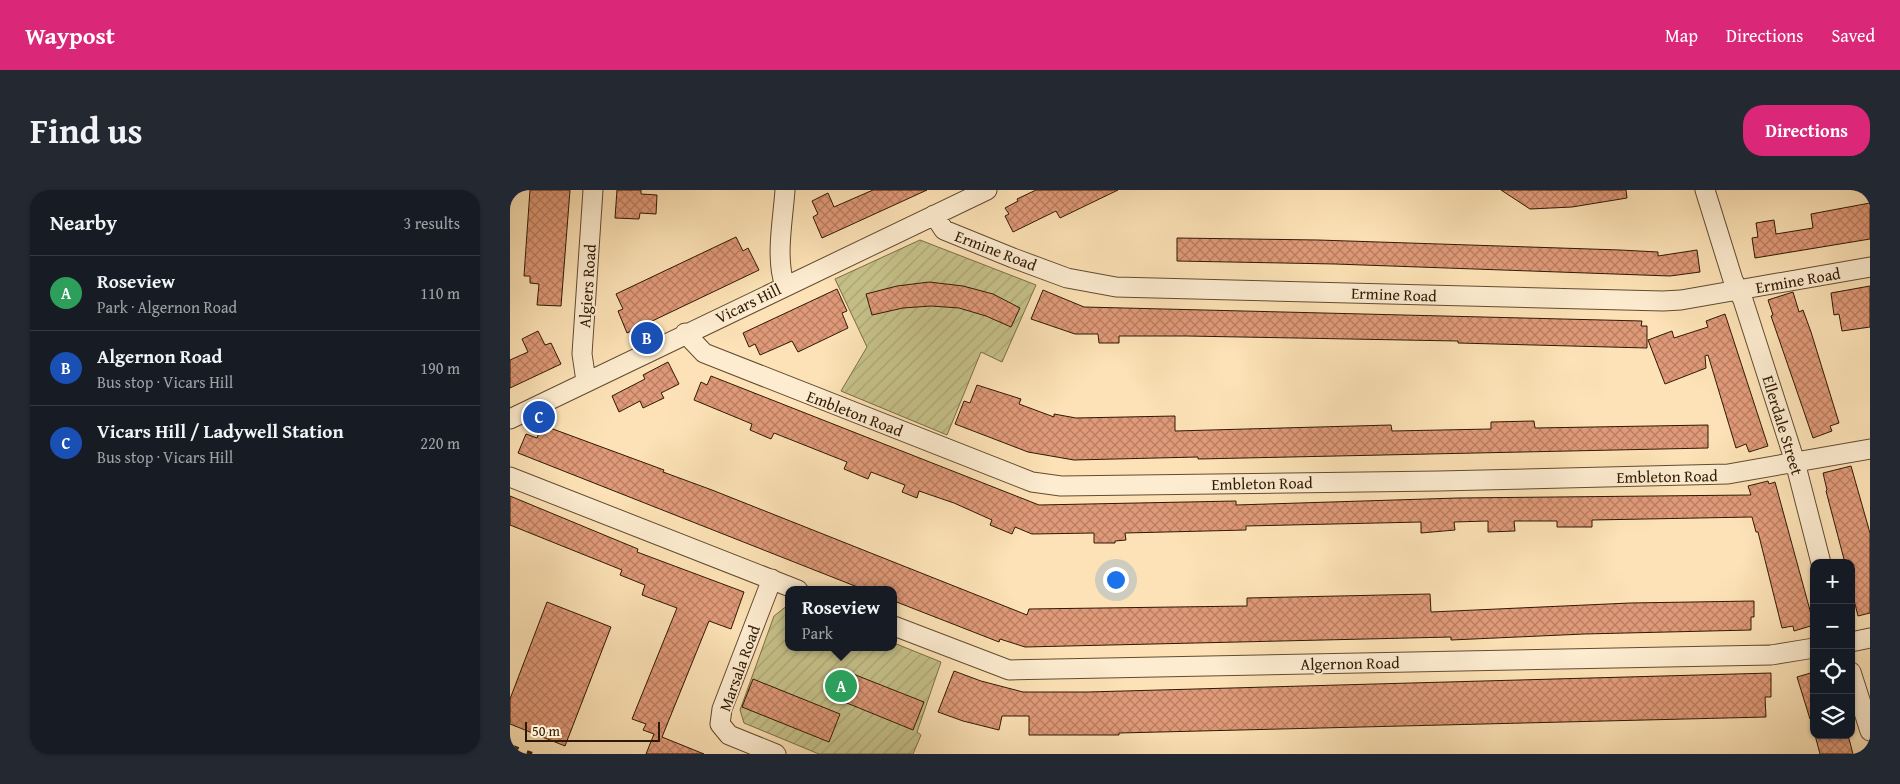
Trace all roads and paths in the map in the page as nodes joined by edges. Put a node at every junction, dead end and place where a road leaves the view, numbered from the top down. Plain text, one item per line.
1 (593, 190) edge
2 (785, 190) edge
3 (988, 190) edge
4 (1705, 190) edge
5 (934, 215) junction
6 (1870, 267) edge
7 (785, 286) junction
8 (1738, 290) junction
9 (685, 334) junction
10 (586, 381) junction
11 (510, 419) edge
12 (1870, 449) edge
13 (1795, 462) junction
14 (510, 476) edge
15 (1820, 559) edge
16 (772, 580) junction
17 (788, 586) edge
18 (897, 627) edge
19 (1870, 638) edge
20 (1855, 641) edge
21 (1810, 649) edge
22 (1855, 684) edge
23 (1870, 731) edge
24 (776, 754) edge

1 - 10 street, Algiers Road
2 - 7 street
3 - 5 street, Vicars Hill
4 - 8 street
5 - 7 street, Vicars Hill
5 - 8 street, Ermine Road
6 - 8 street, Ermine Road
7 - 9 street, Vicars Hill
8 - 13 street, Ellerdale Street
9 - 10 street, Vicars Hill
9 - 13 street, Embleton Road
10 - 11 street, Vicars Hill
12 - 13 street, Embleton Road
13 - 15 street, Ellerdale Street
14 - 16 street
16 - 17 street
16 - 24 street, Marsala Road
18 - 21 street, Algernon Road
19 - 20 street
22 - 23 street

